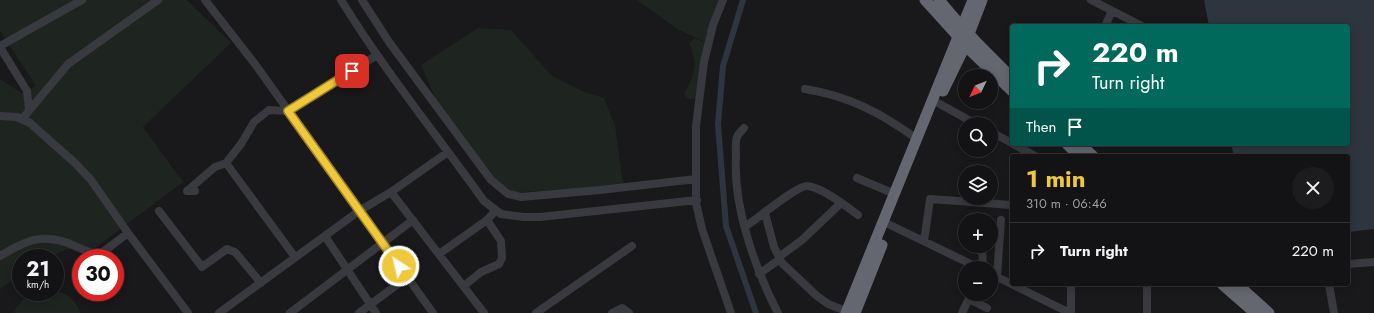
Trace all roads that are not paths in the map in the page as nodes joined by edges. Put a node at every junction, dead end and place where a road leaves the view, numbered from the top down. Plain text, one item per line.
1 (82, 0) edge
2 (158, 0) edge
3 (205, 0) edge
4 (341, 0) edge
5 (362, 0) edge
6 (723, 0) edge
7 (926, 0) edge
8 (940, 0) edge
9 (973, 0) edge
10 (982, 0) edge
11 (1091, 0) edge
12 (1112, 11) junction
13 (951, 22) junction
14 (1106, 24) edge
15 (1138, 24) edge
16 (0, 47) edge
17 (975, 48) junction
18 (377, 55) junction
19 (1010, 76) edge
20 (805, 89) dead end
21 (1010, 89) edge
22 (938, 103) junction
23 (29, 110) junction
24 (288, 111) junction
25 (0, 116) edge
26 (963, 117) edge
27 (23, 118) junction
28 (744, 128) dead end
29 (998, 136) edge
30 (917, 138) junction
31 (1010, 142) edge
32 (1017, 146) edge
33 (1068, 146) edge
34 (1082, 146) edge
35 (448, 152) junction
36 (1031, 154) edge
37 (1077, 154) edge
38 (1091, 154) edge
39 (226, 163) junction
40 (856, 178) dead end
41 (696, 179) junction
42 (195, 191) dead end
43 (391, 192) junction
44 (895, 194) junction
45 (697, 200) junction
46 (842, 203) junction
47 (1010, 205) edge
48 (159, 211) dead end
49 (359, 211) junction
50 (495, 211) junction
51 (765, 214) junction
52 (858, 214) dead end
53 (413, 220) junction
54 (487, 220) junction
55 (1001, 220) dead end
56 (887, 224) junction
57 (746, 226) junction
58 (128, 234) junction
59 (325, 236) junction
60 (924, 241) junction
61 (383, 244) junction
62 (632, 246) dead end
63 (439, 254) junction
64 (0, 256) edge
65 (295, 257) junction
66 (780, 258) junction
67 (965, 261) edge
68 (996, 261) edge
69 (1374, 262) edge
70 (1350, 264) edge
71 (348, 270) junction
72 (759, 274) junction
73 (998, 277) edge
74 (406, 278) junction
75 (1010, 281) edge
76 (261, 283) junction
77 (464, 286) junction
78 (1021, 286) edge
79 (1071, 286) edge
80 (1147, 286) edge
81 (1224, 286) edge
82 (1240, 286) edge
83 (1329, 286) edge
84 (968, 301) edge
85 (977, 301) edge
86 (370, 304) junction
87 (987, 308) dead end
88 (223, 312) edge
89 (480, 312) edge
90 (850, 312) edge
91 (188, 313) edge
92 (290, 313) edge
93 (359, 313) edge
94 (376, 313) edge
95 (433, 313) edge
96 (536, 313) edge
97 (612, 313) edge
98 (629, 313) edge
99 (731, 313) edge
100 (778, 313) edge
101 (962, 313) edge
102 (1071, 313) edge
103 (1147, 313) edge
104 (1255, 313) edge
105 (1269, 313) edge
106 (1334, 313) edge

1 - 16 street
2 - 23 street
3 - 24 street
4 - 18 street
5 - 41 street
6 - 41 street
7 - 13 highway
8 - 13 highway
9 - 30 highway
10 - 22 highway
11 - 12 street
12 - 14 street
12 - 15 street
13 - 17 highway, bridge
16 - 23 street
17 - 19 highway
17 - 21 highway
18 - 24 street
18 - 35 street
20 - 30 street
22 - 26 street
22 - 56 highway
23 - 27 street
24 - 39 street
24 - 49 street
25 - 27 street
27 - 58 street
28 - 57 street
29 - 31 street
30 - 44 highway
32 - 36 street
33 - 37 highway
34 - 38 highway
35 - 43 street
35 - 50 street
39 - 42 street
39 - 65 street
40 - 44 street
41 - 45 street
43 - 49 street
43 - 53 street
44 - 56 highway
45 - 50 street
45 - 99 street
46 - 51 street
46 - 52 street
46 - 66 street
47 - 60 street
48 - 76 street
49 - 59 street
49 - 61 street
50 - 54 street
51 - 57 street
51 - 66 street
53 - 61 street
53 - 63 street
54 - 63 street
54 - 77 street
55 - 68 street
56 - 60 street
56 - 90 highway
57 - 72 street
58 - 64 street
58 - 91 street
59 - 65 street
59 - 71 street
60 - 67 street
61 - 71 street
61 - 74 street
62 - 96 street
63 - 77 street
65 - 76 street
66 - 72 street
66 - 90 street
69 - 70 street
71 - 86 street
71 - 92 street
72 - 100 street
73 - 75 street
74 - 86 street
74 - 95 street
76 - 88 street
77 - 89 street
78 - 102 street
79 - 102 street
80 - 103 street
81 - 104 highway
82 - 105 highway
83 - 106 street
84 - 101 street
85 - 87 street
86 - 93 street
86 - 94 street
97 - 98 street

